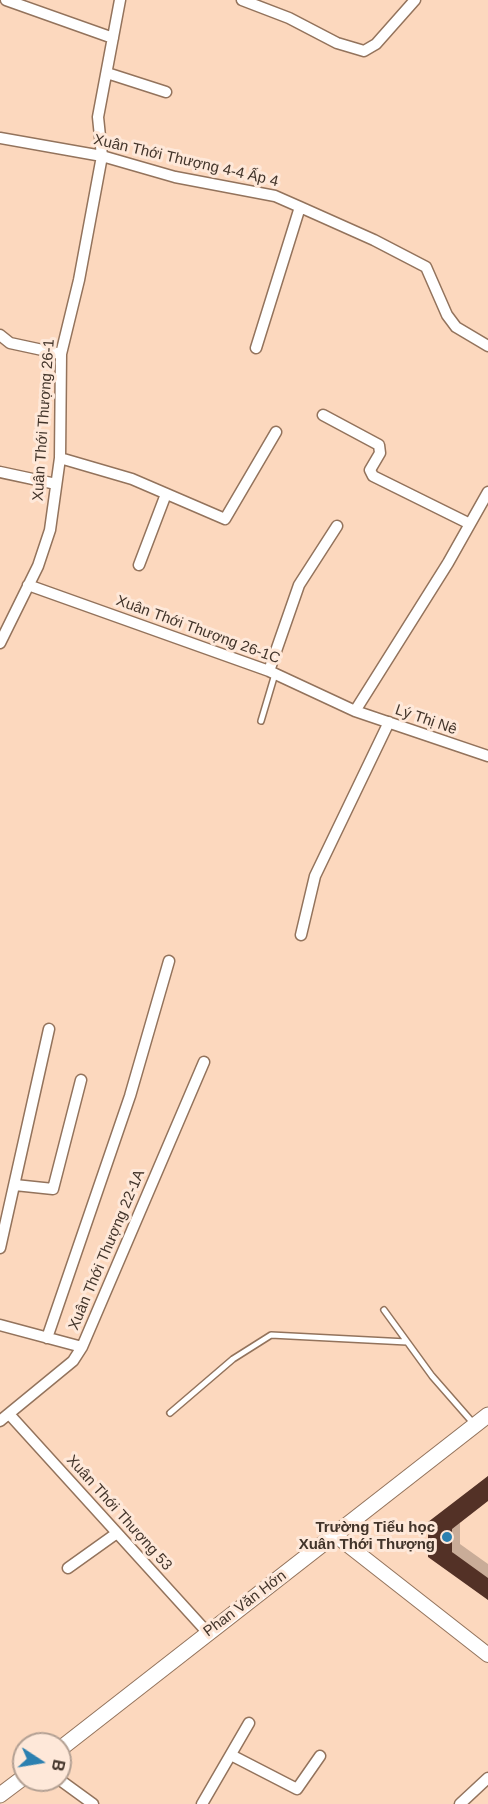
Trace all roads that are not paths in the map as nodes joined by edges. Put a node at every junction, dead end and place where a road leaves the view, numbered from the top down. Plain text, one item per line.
1 (6, 0) edge
2 (120, 0) edge
3 (242, 0) edge
4 (415, 0) edge
5 (113, 38) junction
6 (107, 73) junction
7 (166, 92) dead end
8 (0, 138) edge
9 (102, 156) junction
10 (300, 207) junction
11 (0, 335) edge
12 (488, 346) edge
13 (256, 348) dead end
14 (61, 354) junction
15 (323, 415) dead end
16 (276, 432) dead end
17 (60, 458) junction
18 (0, 472) edge
19 (56, 483) junction
20 (488, 492) edge
21 (166, 494) junction
22 (470, 524) junction
23 (338, 526) dead end
24 (139, 565) dead end
25 (28, 585) junction
26 (0, 643) edge
27 (272, 673) junction
28 (355, 711) junction
29 (261, 721) dead end
30 (389, 722) junction
31 (488, 756) edge
32 (301, 935) dead end
33 (169, 962) dead end
34 (49, 1029) dead end
35 (204, 1062) dead end
36 (81, 1080) dead end
37 (15, 1185) junction
38 (0, 1248) edge
39 (384, 1310) dead end
40 (0, 1325) edge
41 (47, 1338) junction
42 (407, 1342) junction
43 (82, 1347) junction
44 (170, 1413) dead end
45 (488, 1415) edge
46 (4, 1418) edge
47 (475, 1425) junction
48 (117, 1533) junction
49 (335, 1534) junction
50 (68, 1569) dead end
51 (207, 1632) junction
52 (488, 1655) edge
53 (249, 1723) dead end
54 (72, 1739) edge
55 (231, 1755) junction
56 (320, 1756) dead end
57 (488, 1778) edge
58 (72, 1789) edge
59 (93, 1804) edge
60 (202, 1804) edge
61 (460, 1804) edge

1 - 5 street
2 - 5 street, Xuân Thới Thượng 26-1
3 - 4 street
5 - 6 street, Xuân Thới Thượng 26-1
6 - 7 street
6 - 9 street, Xuân Thới Thượng 26-1
8 - 9 street, Xuân Thới Thượng 4-4 Ấp 4
9 - 10 street, Xuân Thới Thượng 4-4 Ấp 4
9 - 14 street, Xuân Thới Thượng 26-1
10 - 12 street, Xuân Thới Thượng 4-4 Ấp 4
10 - 13 street
11 - 14 street
14 - 17 street, Xuân Thới Thượng 26-1
15 - 22 street
16 - 21 street
17 - 19 street, Xuân Thới Thượng 26-1
17 - 21 street
18 - 19 street
19 - 25 street, Xuân Thới Thượng 26-1
20 - 22 street
21 - 24 street
22 - 28 street
23 - 27 street
25 - 26 street, Xuân Thới Thượng 26-1
25 - 27 street, Xuân Thới Thượng 26-1C
27 - 28 street, Xuân Thới Thượng 26-1C
27 - 29 lane
28 - 30 street, Lý Thị Nê
30 - 31 street, Lý Thị Nê
30 - 32 street
33 - 41 street
34 - 37 street
35 - 43 street, Xuân Thới Thượng 22-1A
36 - 37 street
37 - 38 street
39 - 42 lane
40 - 41 street
41 - 43 street
42 - 44 lane
42 - 47 lane
43 - 46 street, Xuân Thới Thượng 22-1A
45 - 47 main road, Phan Văn Hớn
46 - 48 street, Xuân Thới Thượng 53
47 - 49 main road, Phan Văn Hớn
48 - 50 street
48 - 51 street, Xuân Thới Thượng 53
49 - 51 main road, Phan Văn Hớn
49 - 52 street
51 - 54 main road, Phan Văn Hớn
53 - 55 street
55 - 56 street
55 - 60 street
57 - 61 street
58 - 59 street

